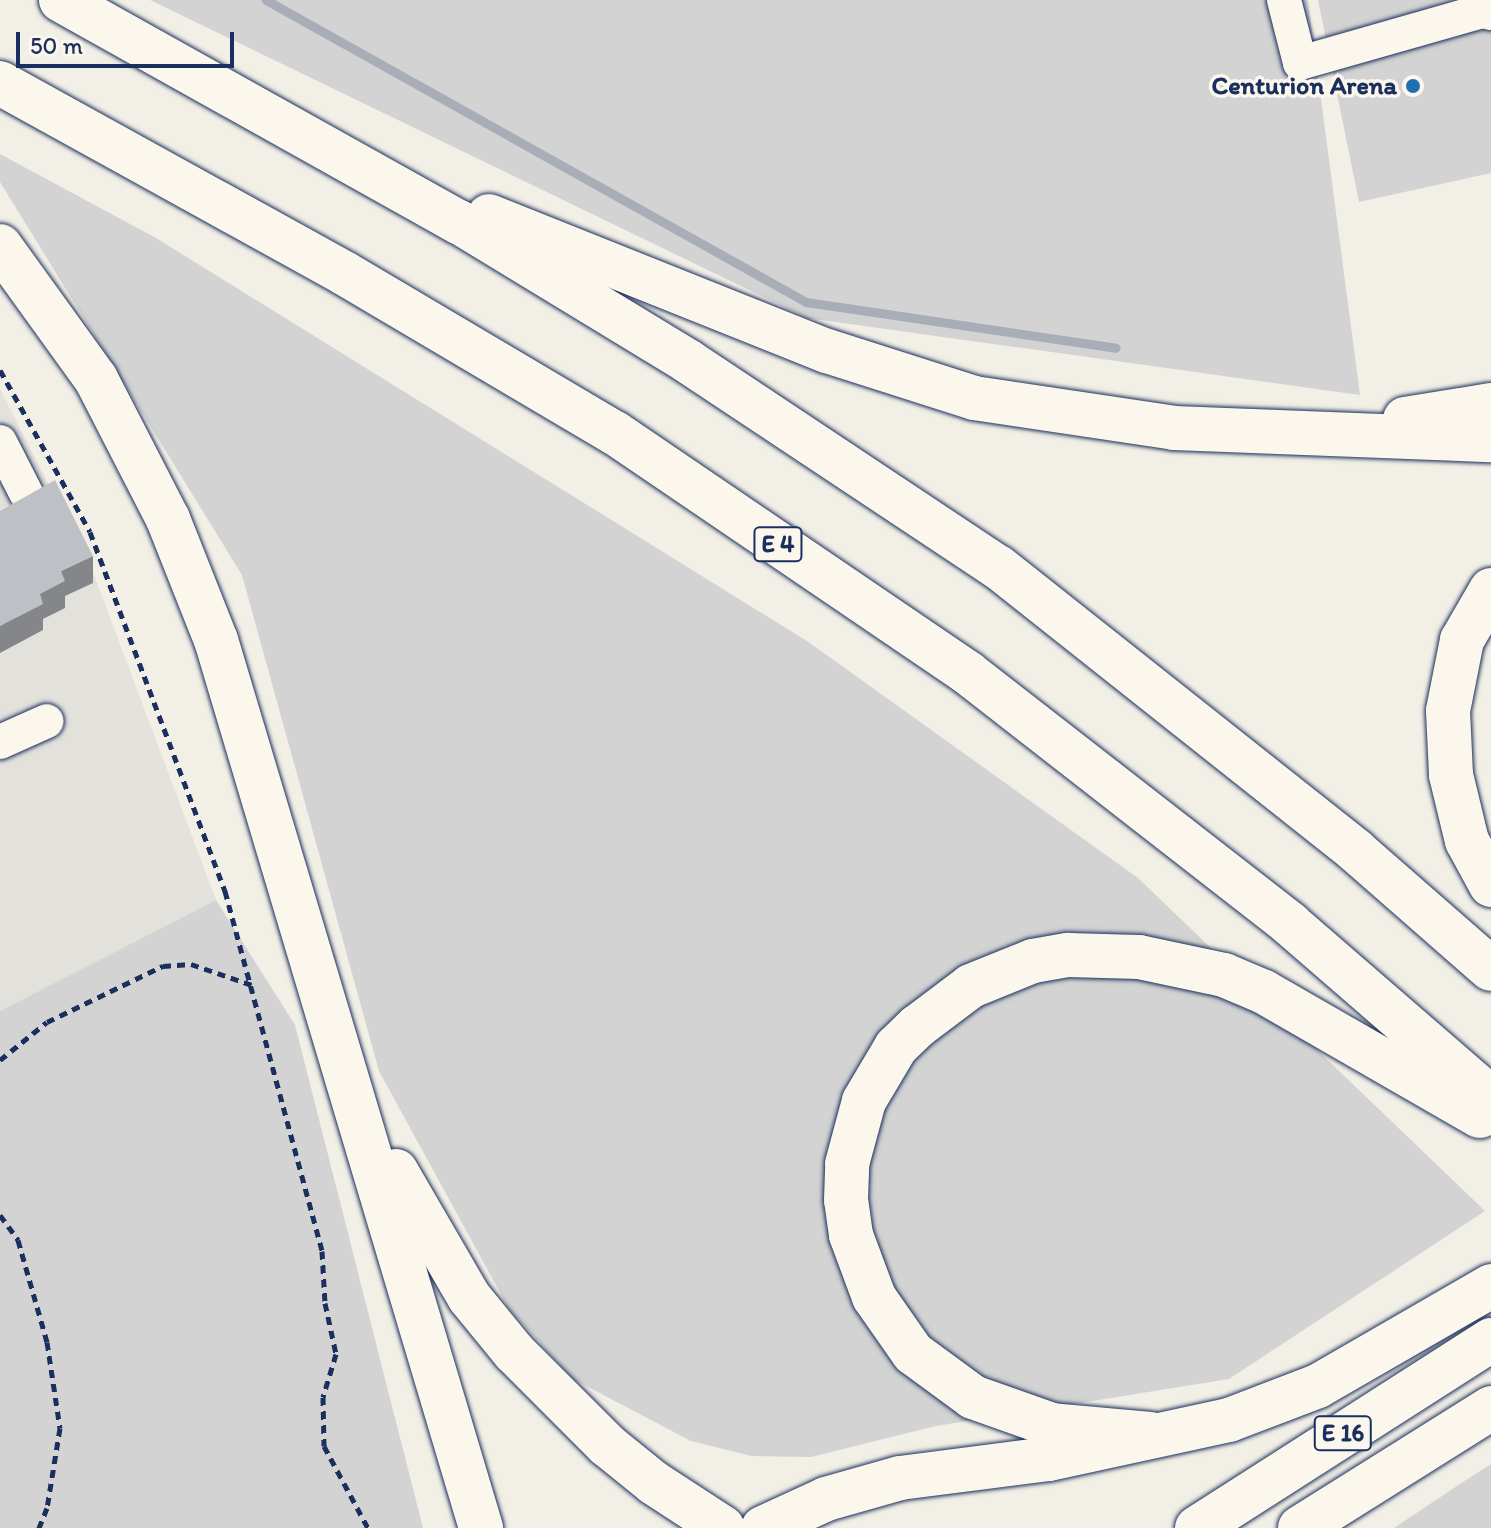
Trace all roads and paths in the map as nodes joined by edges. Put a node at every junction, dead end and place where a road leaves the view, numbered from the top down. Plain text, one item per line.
1 (61, 0) edge
2 (1284, 0) edge
3 (1491, 13) edge
4 (0, 83) edge
5 (342, 156) junction
6 (0, 246) edge
7 (0, 370) edge
8 (1491, 405) edge
9 (1307, 434) junction
10 (1491, 440) edge
11 (0, 442) edge
12 (26, 493) edge
13 (1491, 590) edge
14 (47, 721) dead end
15 (0, 742) edge
16 (1491, 885) edge
17 (1491, 969) edge
18 (252, 985) junction
19 (8, 1050) junction
20 (0, 1053) edge
21 (0, 1060) edge
22 (354, 1091) junction
23 (1491, 1098) edge
24 (1491, 1122) edge
25 (0, 1215) edge
26 (1491, 1286) edge
27 (1491, 1340) edge
28 (1491, 1408) edge
29 (1150, 1434) junction
30 (39, 1528) edge
31 (368, 1528) edge
32 (481, 1528) edge
33 (723, 1528) edge
34 (763, 1528) edge
35 (1197, 1528) edge
36 (1300, 1528) edge

1 - 5 highway
2 - 3 street
4 - 23 highway, E 4
5 - 9 highway
5 - 17 highway
6 - 22 highway
7 - 18 path
8 - 9 highway
9 - 10 highway
11 - 12 street
13 - 16 highway
14 - 15 street
18 - 19 path
18 - 31 path
19 - 20 path
19 - 21 path
22 - 32 highway
22 - 33 highway
24 - 29 highway
25 - 30 path
26 - 29 highway
27 - 35 highway, E 16
28 - 36 highway
29 - 34 highway

